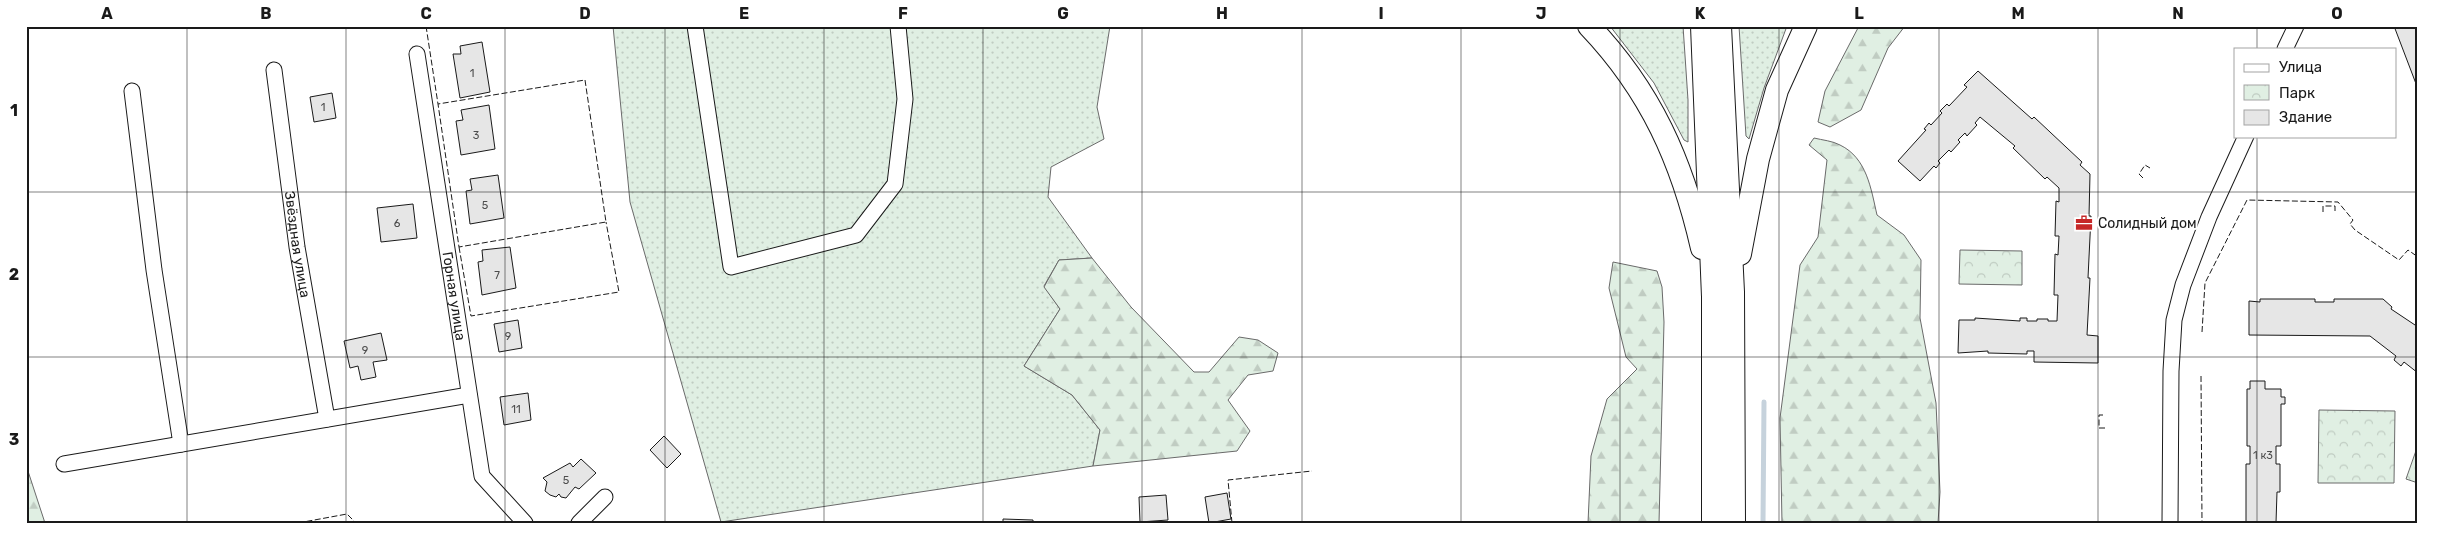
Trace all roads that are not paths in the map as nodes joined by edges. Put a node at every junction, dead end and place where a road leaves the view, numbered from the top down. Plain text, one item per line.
1 (694, 26) edge
2 (898, 26) edge
3 (1589, 26) edge
4 (1702, 26) edge
5 (1720, 26) edge
6 (1806, 26) edge
7 (2296, 26) edge
8 (2285, 48) edge
9 (417, 54) dead end
10 (274, 70) dead end
11 (132, 91) dead end
12 (2245, 138) edge
13 (1723, 295) junction
14 (469, 395) junction
15 (327, 419) junction
16 (181, 444) junction
17 (64, 464) dead end
18 (605, 497) dead end
19 (525, 523) edge
20 (579, 523) edge
21 (1714, 523) edge
22 (1734, 523) edge
23 (2170, 523) edge

1 - 2 street
3 - 13 main road
4 - 13 main road
5 - 13 main road
6 - 13 main road
7 - 8 street
9 - 14 street, Горная улица
10 - 15 street, Звёздная улица
11 - 16 street
12 - 23 street
13 - 21 main road
13 - 22 main road
14 - 15 street
14 - 19 street, Горная улица
15 - 16 street
16 - 17 street
18 - 20 street

